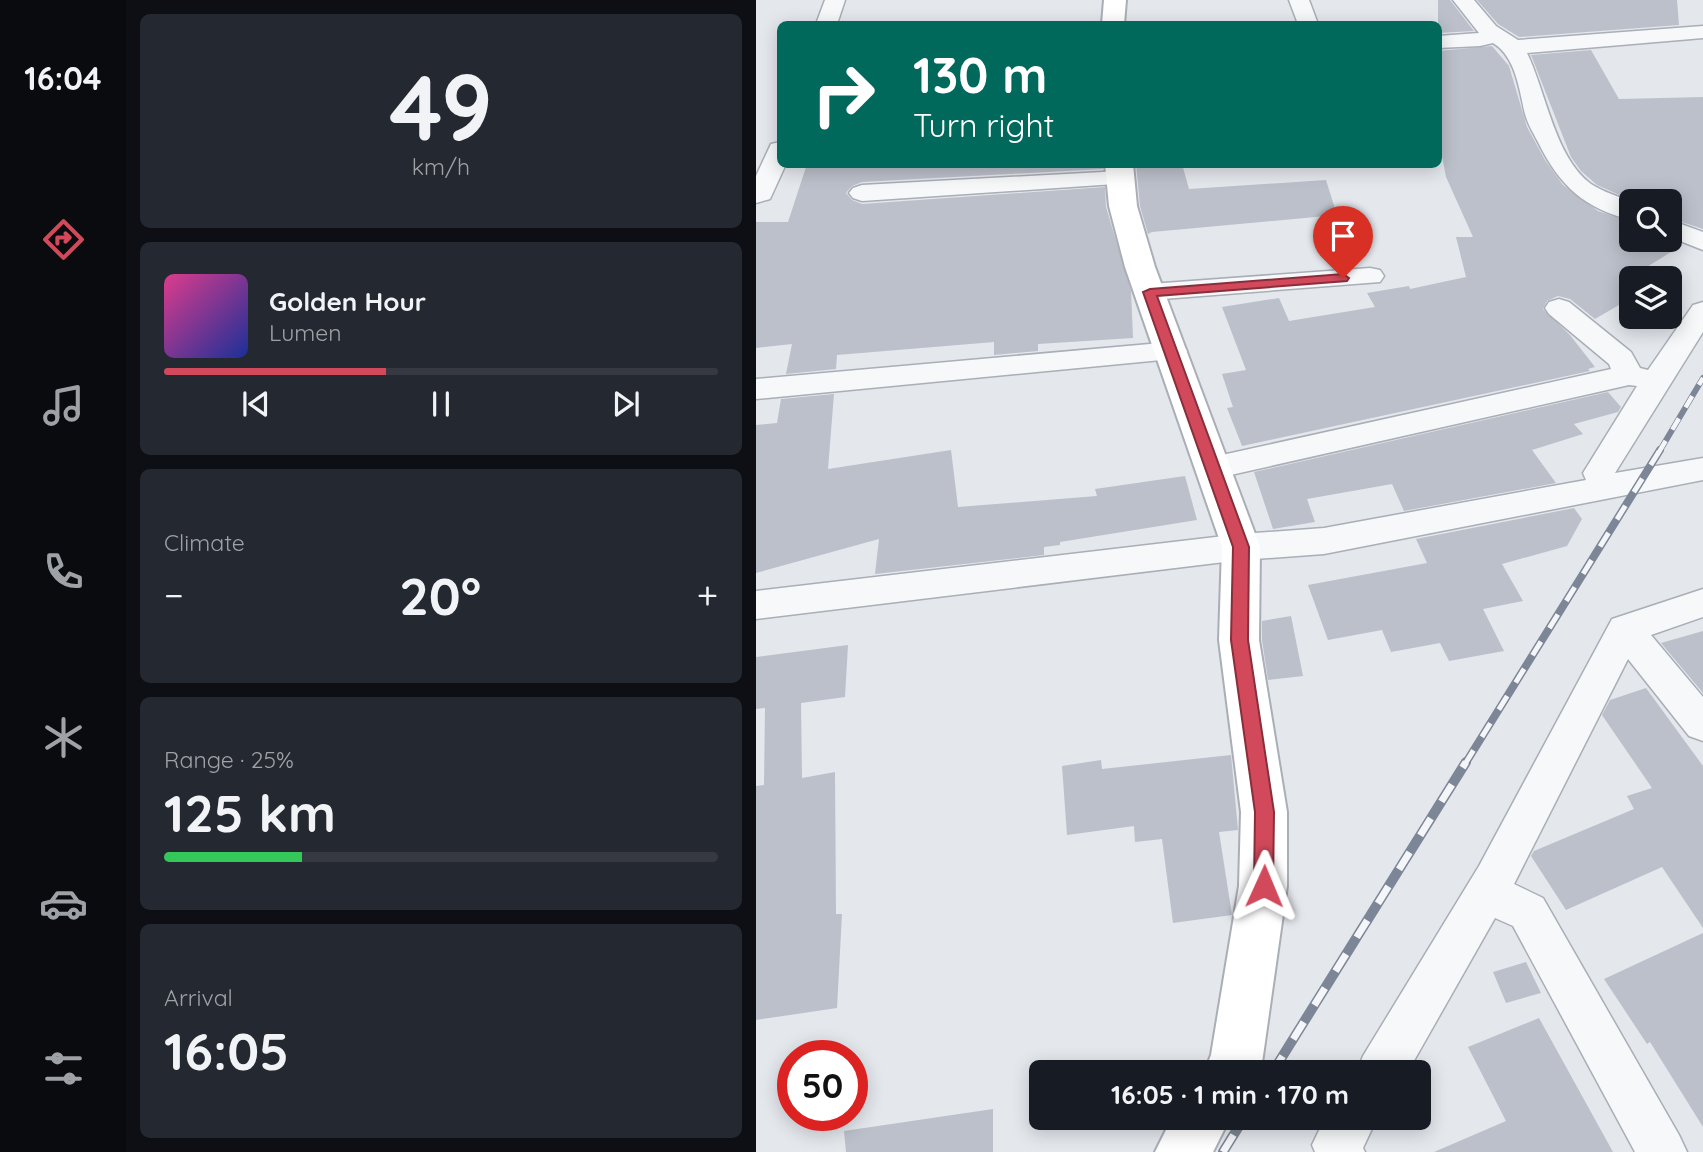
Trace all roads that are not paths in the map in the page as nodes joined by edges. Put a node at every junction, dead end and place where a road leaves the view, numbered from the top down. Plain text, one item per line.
1 (835, 0) edge
2 (1115, 0) edge
3 (1299, 0) edge
4 (1463, 0) edge
5 (828, 21) edge
6 (1113, 21) edge
7 (1307, 21) edge
8 (1703, 32) edge
9 (1504, 41) junction
10 (1442, 42) edge
11 (777, 156) edge
12 (1120, 171) edge
13 (862, 193) dead end
14 (756, 195) edge
15 (1619, 206) edge
16 (1682, 233) edge
17 (1703, 242) edge
18 (1370, 276) dead end
19 (1150, 292) junction
20 (1559, 308) dead end
21 (1703, 311) edge
22 (1172, 352) junction
23 (1642, 378) junction
24 (756, 389) edge
25 (1213, 468) junction
26 (1703, 469) edge
27 (1605, 487) junction
28 (1241, 547) junction
29 (1703, 603) edge
30 (756, 605) edge
31 (1625, 629) junction
32 (1703, 725) edge
33 (1487, 892) junction
34 (1236, 1060) edge
35 (1388, 1060) edge
36 (1196, 1130) edge
37 (1346, 1130) edge
38 (1182, 1152) edge
39 (1340, 1152) edge
40 (1662, 1152) edge

1 - 5 street
2 - 6 main road
3 - 7 street
4 - 9 street
8 - 9 street
9 - 10 street
9 - 15 street
11 - 14 street
12 - 13 street
12 - 19 main road
16 - 17 street
18 - 19 street
19 - 22 main road
20 - 23 street
21 - 23 street
22 - 24 street
22 - 25 main road
23 - 25 street
23 - 27 street
25 - 28 main road
26 - 27 street
27 - 28 street
28 - 30 street
28 - 34 main road
29 - 31 street
31 - 32 street
31 - 33 street
33 - 35 street
33 - 40 street
36 - 38 main road
37 - 39 street

